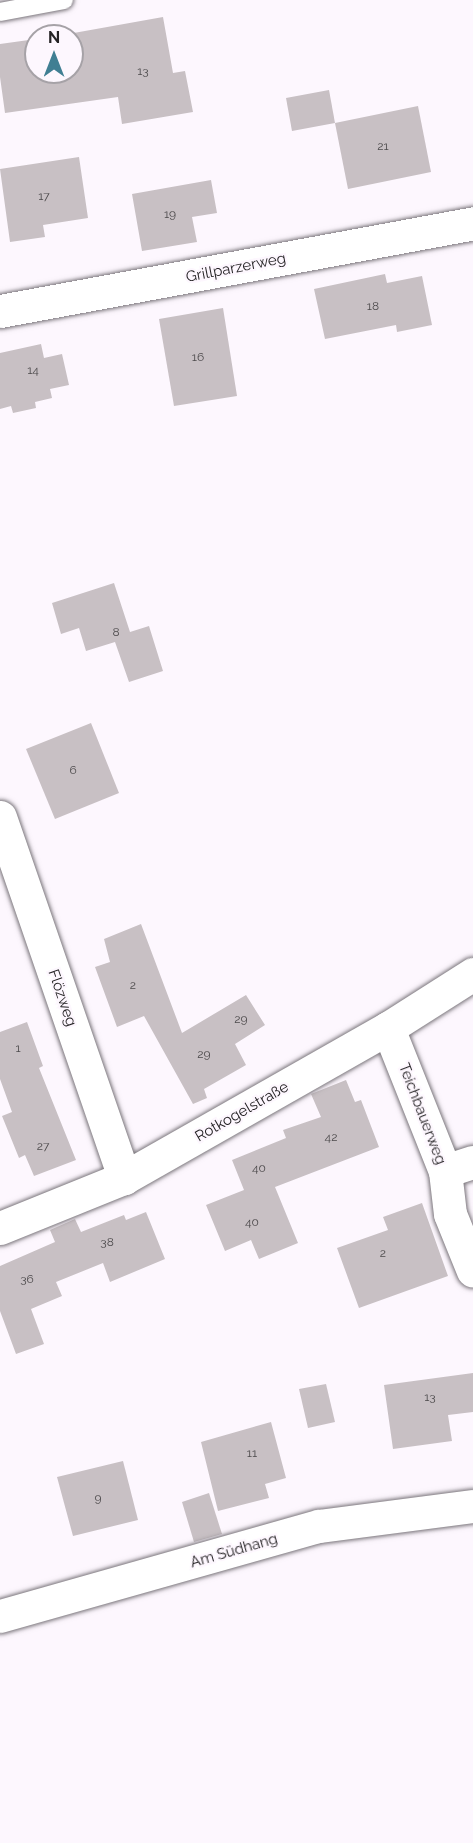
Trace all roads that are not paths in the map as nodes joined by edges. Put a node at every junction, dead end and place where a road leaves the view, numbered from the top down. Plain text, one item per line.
1 (64, 0) edge
2 (0, 12) edge
3 (473, 223) edge
4 (0, 311) edge
5 (0, 817) edge
6 (473, 974) edge
7 (388, 1028) junction
8 (459, 1166) edge
9 (124, 1178) junction
10 (0, 1228) edge
11 (473, 1271) edge
12 (473, 1506) edge
13 (0, 1616) edge

1 - 2 lane
3 - 4 street, Grillparzerweg
5 - 9 street, Flözweg
6 - 7 street, Rotkogelstraße
7 - 8 street, Teichbauerweg
7 - 9 street, Rotkogelstraße
8 - 11 street, Teichbauerweg
9 - 10 street, Rotkogelstraße
12 - 13 street, Am Südhang

